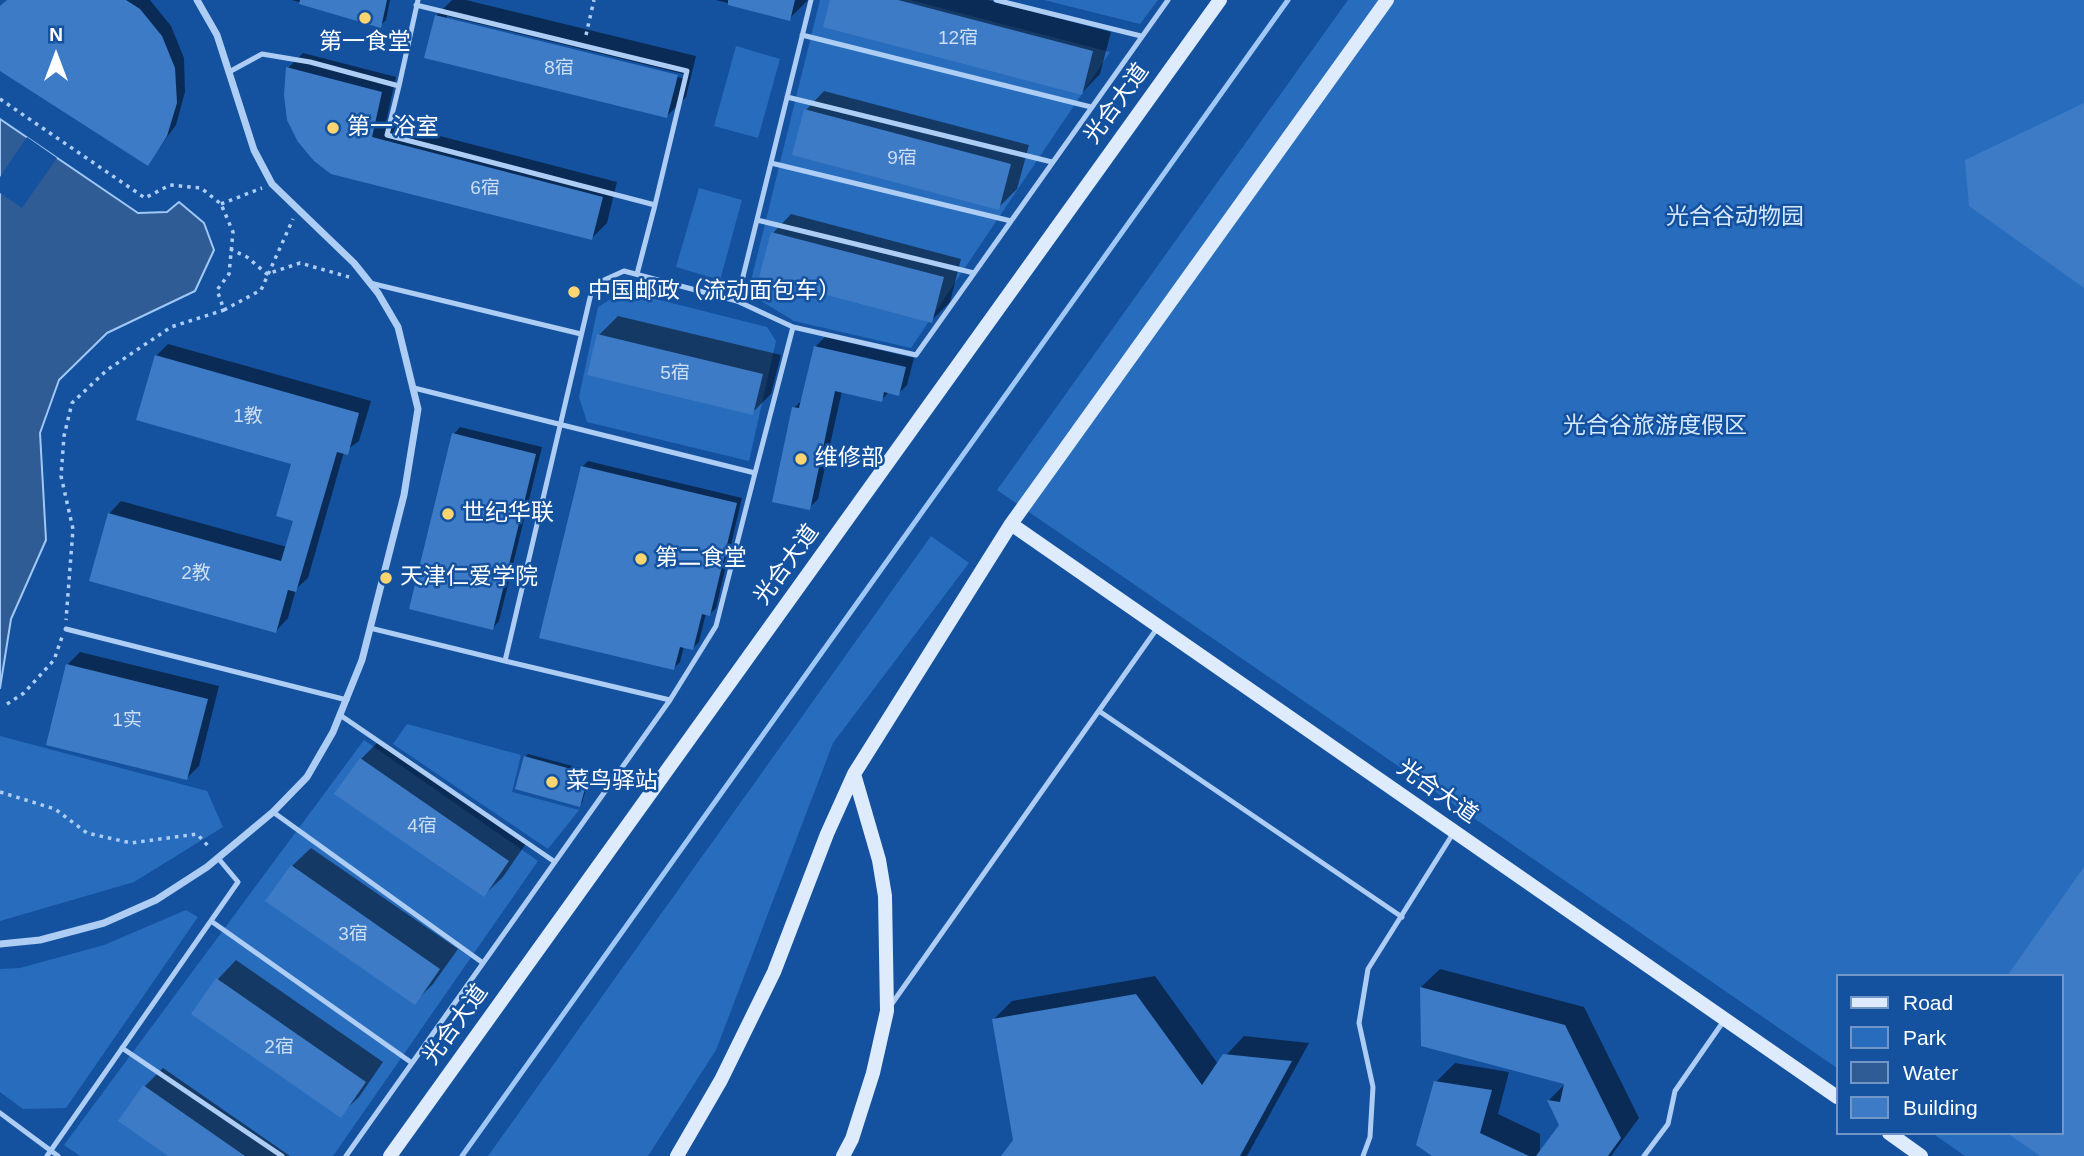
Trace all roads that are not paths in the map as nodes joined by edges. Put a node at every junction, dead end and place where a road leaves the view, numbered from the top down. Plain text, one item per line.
1 (197, 0) edge
2 (810, 0) edge
3 (996, 0) edge
4 (1168, 0) edge
5 (1220, 0) edge
6 (1387, 0) edge
7 (417, 3) edge
8 (802, 35) junction
9 (1141, 36) junction
10 (229, 72) junction
11 (399, 86) junction
12 (787, 97) junction
13 (1091, 107) junction
14 (1052, 162) junction
15 (771, 163) junction
16 (655, 205) junction
17 (757, 220) junction
18 (1011, 221) junction
19 (974, 273) junction
20 (637, 274) junction
21 (370, 283) junction
22 (737, 301) junction
23 (793, 327) junction
24 (581, 334) junction
25 (414, 388) junction
26 (560, 425) junction
27 (755, 473) junction
28 (1011, 524) junction
29 (1158, 627) junction
30 (370, 628) junction
31 (66, 629) road end
32 (505, 661) junction
33 (347, 700) junction
34 (670, 700) junction
35 (1099, 711) junction
36 (340, 715) junction
37 (854, 774) junction
38 (273, 812) junction
39 (1454, 832) junction
40 (218, 858) junction
41 (555, 862) junction
42 (1402, 917) junction
43 (211, 921) junction
44 (0, 944) edge
45 (484, 963) junction
46 (887, 1012) junction
47 (1725, 1019) junction
48 (122, 1048) junction
49 (412, 1063) junction
50 (1836, 1096) edge
51 (0, 1113) edge
52 (1892, 1135) edge
53 (48, 1153) edge
54 (58, 1156) edge
55 (282, 1156) edge
56 (346, 1156) edge
57 (390, 1156) edge
58 (677, 1156) edge
59 (843, 1156) edge
60 (1363, 1156) edge
61 (1644, 1156) edge
62 (1921, 1156) edge

1 - 10 street
2 - 8 lane
3 - 9 lane
4 - 9 lane
5 - 57 street, 光合大道
6 - 28 street
7 - 11 lane
7 - 16 lane
8 - 12 lane
8 - 13 lane
9 - 13 lane
10 - 11 lane
10 - 21 street
11 - 16 lane
12 - 14 lane
12 - 15 lane
13 - 14 lane
14 - 18 lane
15 - 17 lane
15 - 18 lane
16 - 20 lane
17 - 19 lane
17 - 22 lane
18 - 19 lane
19 - 23 lane
20 - 22 lane
20 - 24 lane
21 - 24 lane
21 - 25 street
22 - 23 lane
23 - 27 lane
24 - 26 lane
25 - 26 lane
25 - 30 street
26 - 27 lane
26 - 32 lane
27 - 34 lane
28 - 29 street, 光合大道
28 - 37 street
29 - 35 lane
29 - 39 street, 光合大道
30 - 32 lane
30 - 33 street
31 - 33 lane
32 - 34 lane
33 - 36 street
34 - 41 lane
35 - 42 lane
35 - 46 lane
36 - 38 street
36 - 41 lane
37 - 46 street
37 - 58 street
38 - 40 street
38 - 45 lane
39 - 42 lane
39 - 47 street, 光合大道
40 - 43 lane
40 - 44 street
41 - 45 lane
42 - 60 lane
43 - 48 lane
43 - 49 lane
45 - 49 lane
46 - 59 street
47 - 50 street, 光合大道
47 - 61 lane
48 - 53 lane
48 - 55 lane
49 - 56 lane
51 - 53 lane
52 - 62 street
53 - 54 lane

